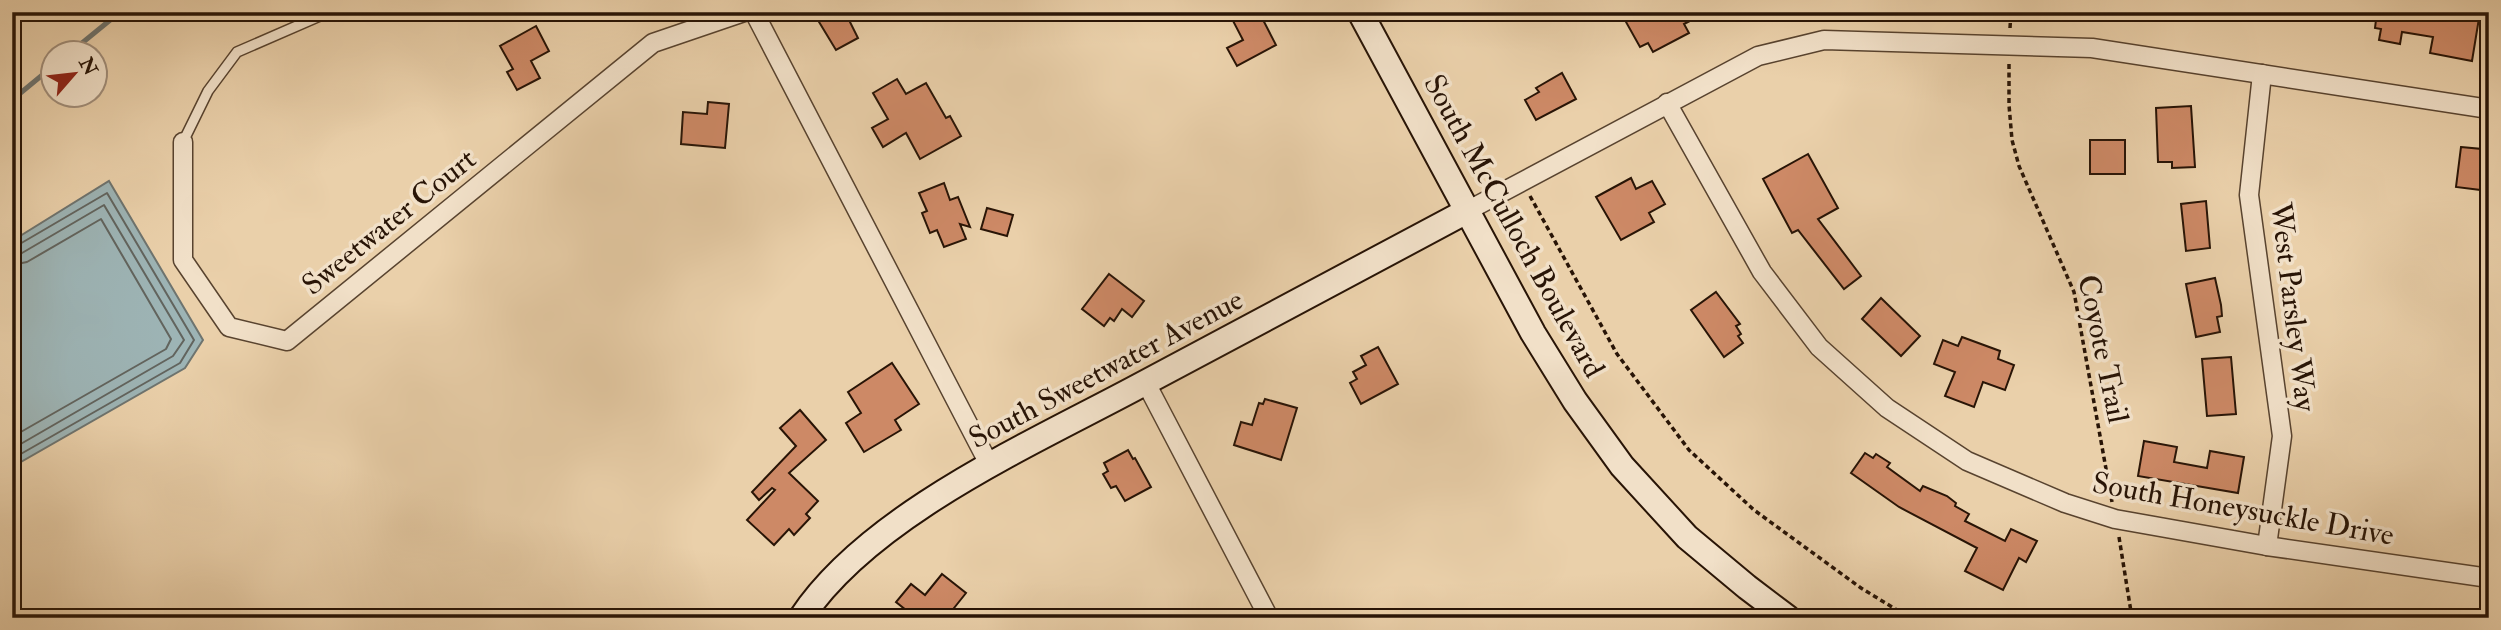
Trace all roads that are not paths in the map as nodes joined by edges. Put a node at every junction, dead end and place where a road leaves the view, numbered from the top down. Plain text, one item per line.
1 (329, 12) edge
2 (744, 12) edge
3 (754, 12) edge
4 (1360, 12) edge
5 (2262, 74) junction
6 (1667, 103) junction
7 (2489, 109) edge
8 (183, 142) joint
9 (1467, 211) junction
10 (1146, 383) junction
11 (990, 466) junction
12 (2267, 546) junction
13 (2489, 579) edge
14 (801, 618) edge
15 (1269, 618) edge
16 (1788, 618) edge

1 - 8 lane
2 - 8 street, Sweetwater Court
3 - 11 street
4 - 9 street, South McCulloch Boulevard
5 - 6 street
5 - 7 street
5 - 12 street, West Parsley Way
6 - 9 street
6 - 12 street, South Honeysuckle Drive
9 - 10 street, South Sweetwater Avenue
9 - 16 street, South McCulloch Boulevard
10 - 11 street, South Sweetwater Avenue
10 - 15 street
11 - 14 street, South Sweetwater Avenue
12 - 13 street, South Honeysuckle Drive

